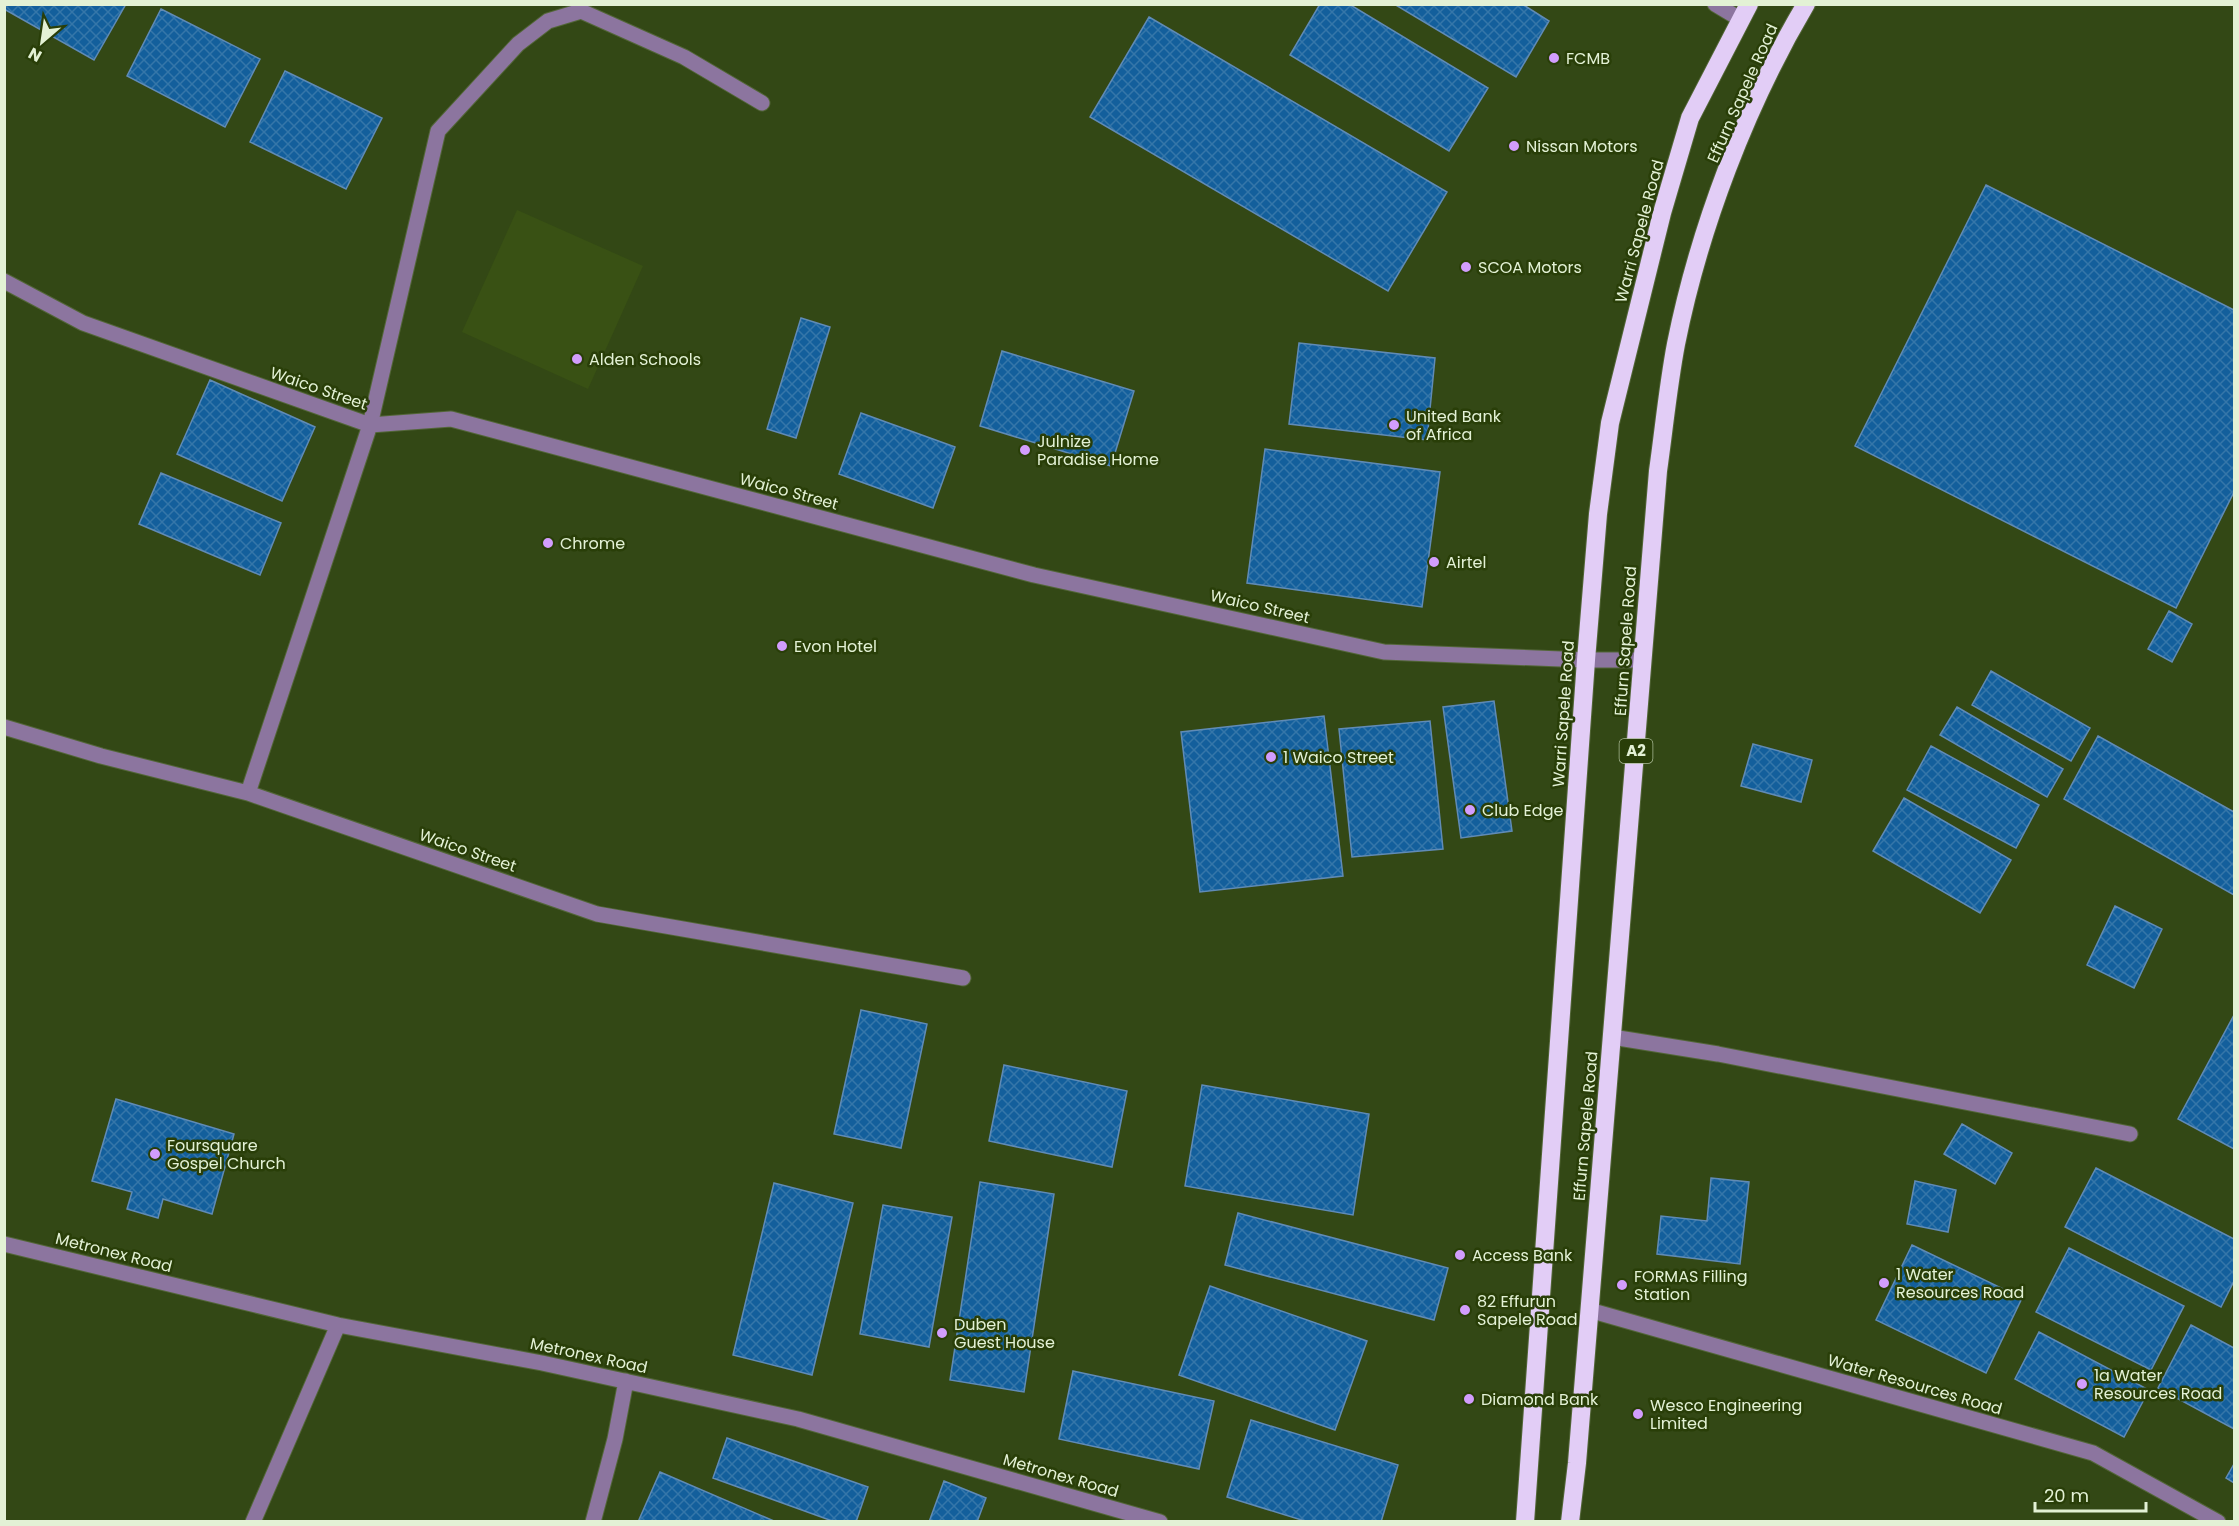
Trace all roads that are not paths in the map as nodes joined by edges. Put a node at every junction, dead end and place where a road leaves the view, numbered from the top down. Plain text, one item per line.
1 (1714, 4) edge
2 (1806, 4) edge
3 (1744, 12) edge
4 (762, 103) dead end
5 (4, 281) edge
6 (370, 425) junction
7 (1586, 660) junction
8 (1643, 660) junction
9 (4, 728) edge
10 (248, 793) junction
11 (963, 978) dead end
12 (1612, 1037) junction
13 (2130, 1134) dead end
14 (4, 1244) edge
15 (1589, 1310) junction
16 (338, 1325) junction
17 (626, 1381) junction
18 (253, 1521) edge
19 (592, 1521) edge
20 (1160, 1521) edge
21 (1525, 1521) edge
22 (1570, 1521) edge
23 (2218, 1521) edge

1 - 3 street
2 - 8 highway, Effurn Sapele Road / A2
3 - 7 highway, Warri Sapele Road
4 - 6 street
5 - 6 street, Waico Street
6 - 7 street, Waico Street
6 - 10 street
7 - 8 street, Waico Street
7 - 21 highway, Warri Sapele Road
8 - 12 highway, Effurn Sapele Road / A2
9 - 10 street, Waico Street
10 - 11 street, Waico Street
12 - 13 street
12 - 15 highway, Effurn Sapele Road / A2
14 - 16 street, Metronex Road
15 - 22 highway, Effurn Sapele Road / A2
15 - 23 street, Water Resources Road
16 - 17 street, Metronex Road
16 - 18 street
17 - 19 street
17 - 20 street, Metronex Road

